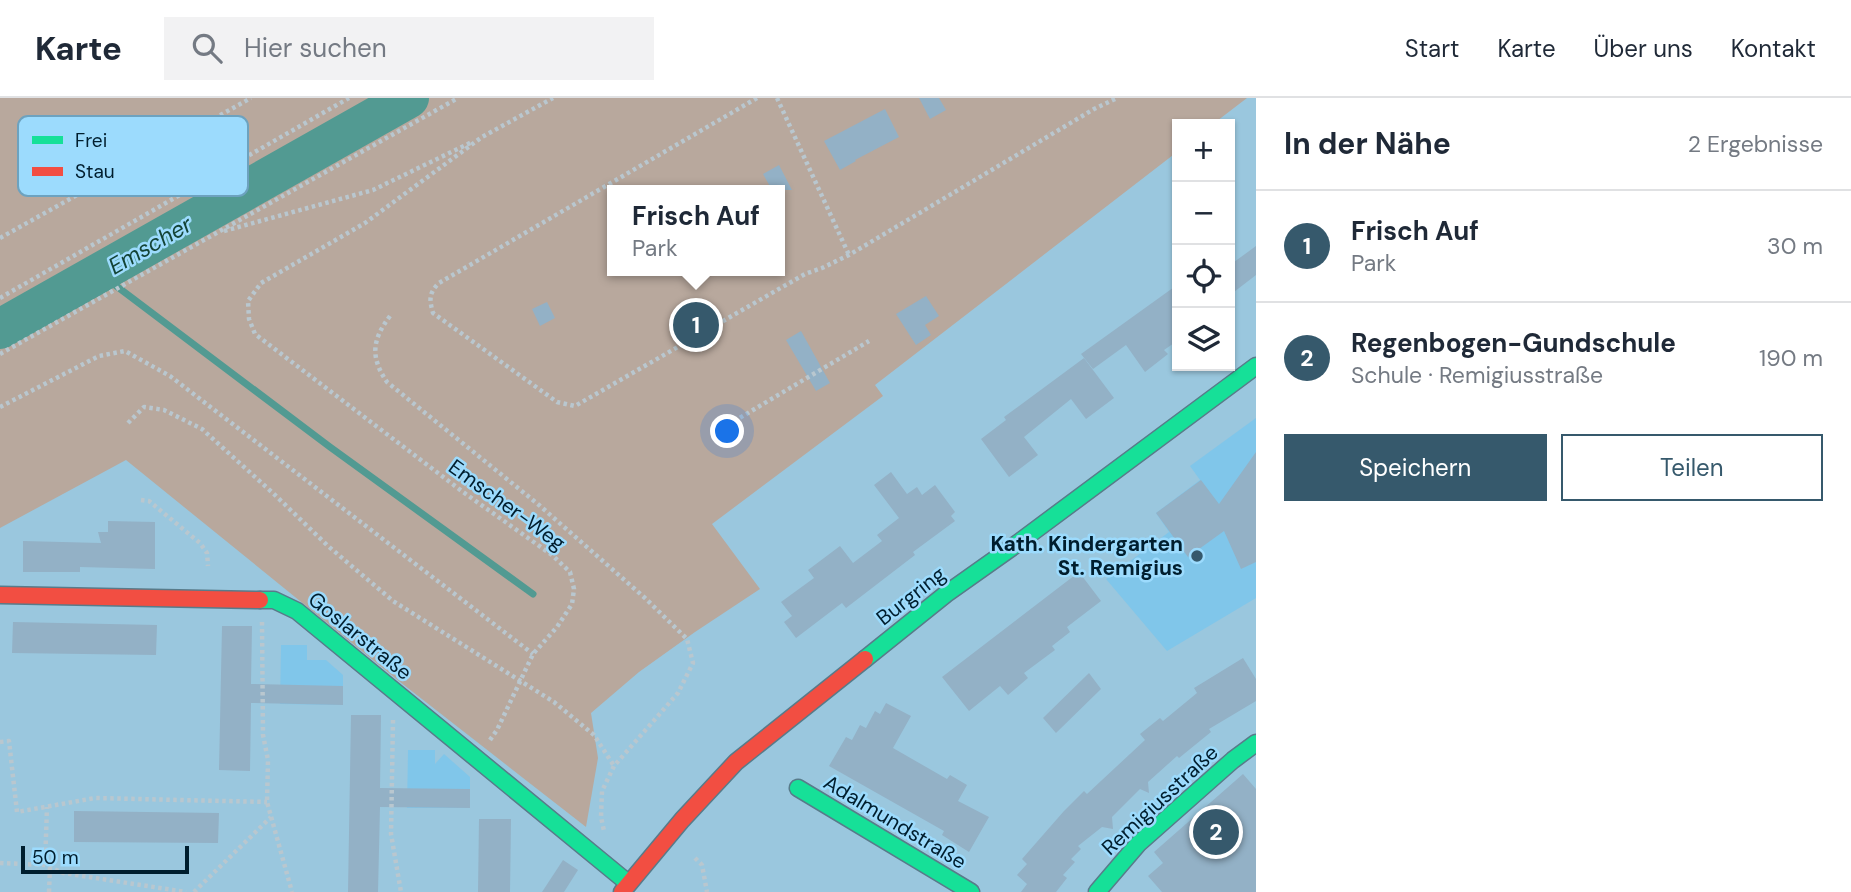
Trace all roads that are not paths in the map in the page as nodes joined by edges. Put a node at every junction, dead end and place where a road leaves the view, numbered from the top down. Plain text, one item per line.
1 (1256, 366) edge
2 (0, 595) edge
3 (1256, 744) edge
4 (797, 788) dead end
5 (625, 887) edge
6 (971, 892) edge
7 (1097, 892) edge

1 - 5 street, Burgring
2 - 5 street, Goslarstraße
3 - 7 street, Remigiusstraße
4 - 6 street, Adalmundstraße

